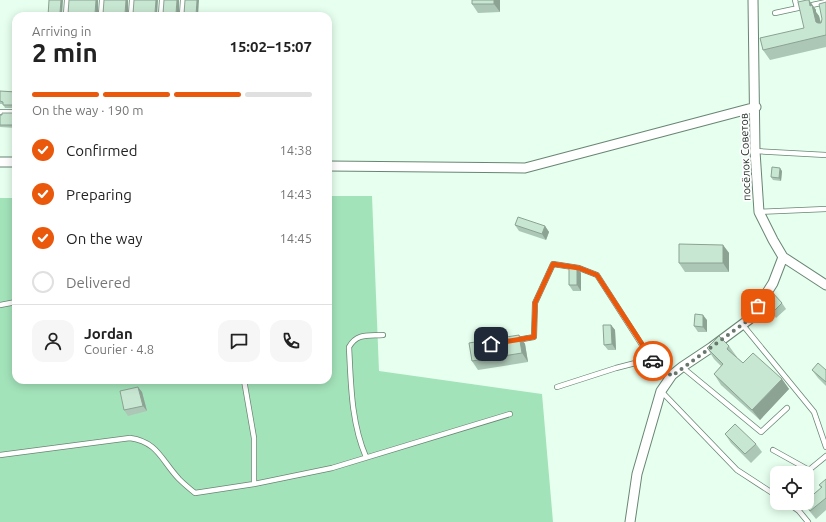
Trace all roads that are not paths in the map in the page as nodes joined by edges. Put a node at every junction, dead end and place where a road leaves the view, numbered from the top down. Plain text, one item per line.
1 (67, 0) edge
2 (102, 0) edge
3 (132, 0) edge
4 (162, 0) edge
5 (183, 0) edge
6 (753, 0) edge
7 (795, 0) edge
8 (826, 2) edge
9 (820, 3) junction
10 (797, 8) junction
11 (822, 10) edge
12 (66, 12) edge
13 (101, 12) edge
14 (131, 12) edge
15 (161, 12) edge
16 (182, 12) edge
17 (775, 13) dead end
18 (756, 107) junction
19 (0, 112) edge
20 (12, 112) edge
21 (755, 151) junction
22 (826, 154) edge
23 (0, 162) edge
24 (12, 162) edge
25 (332, 166) edge
26 (826, 209) edge
27 (759, 212) junction
28 (783, 257) junction
29 (826, 285) edge
30 (12, 303) edge
31 (0, 305) edge
32 (742, 324) junction
33 (383, 335) dead end
34 (513, 340) edge
35 (651, 359) junction
36 (682, 367) junction
37 (672, 376) junction
38 (245, 384) edge
39 (557, 387) dead end
40 (661, 391) junction
41 (787, 408) dead end
42 (510, 414) dead end
43 (826, 447) edge
44 (773, 450) dead end
45 (0, 455) edge
46 (826, 456) edge
47 (366, 458) junction
48 (254, 484) junction
49 (770, 491) edge
50 (798, 510) edge
51 (630, 522) edge
52 (808, 522) edge

1 - 12 lane
2 - 13 lane
3 - 14 lane
4 - 15 lane
5 - 16 lane
6 - 18 street, посёлок Советов
7 - 10 lane
8 - 9 lane
9 - 10 lane
9 - 11 lane
10 - 17 lane
18 - 21 street, посёлок Советов
18 - 25 street
19 - 20 lane
21 - 22 lane
21 - 27 street, посёлок Советов
23 - 24 street
26 - 27 lane
27 - 28 street, посёлок Советов
28 - 29 street, посёлок Советов
28 - 32 street
30 - 31 lane
32 - 36 street
32 - 43 lane
33 - 47 lane
34 - 35 lane
35 - 37 lane
35 - 39 lane
36 - 37 street
36 - 41 lane
37 - 40 street
38 - 48 lane
40 - 49 lane
40 - 51 street
42 - 47 lane
44 - 46 lane
45 - 48 lane
47 - 48 lane
50 - 52 lane

